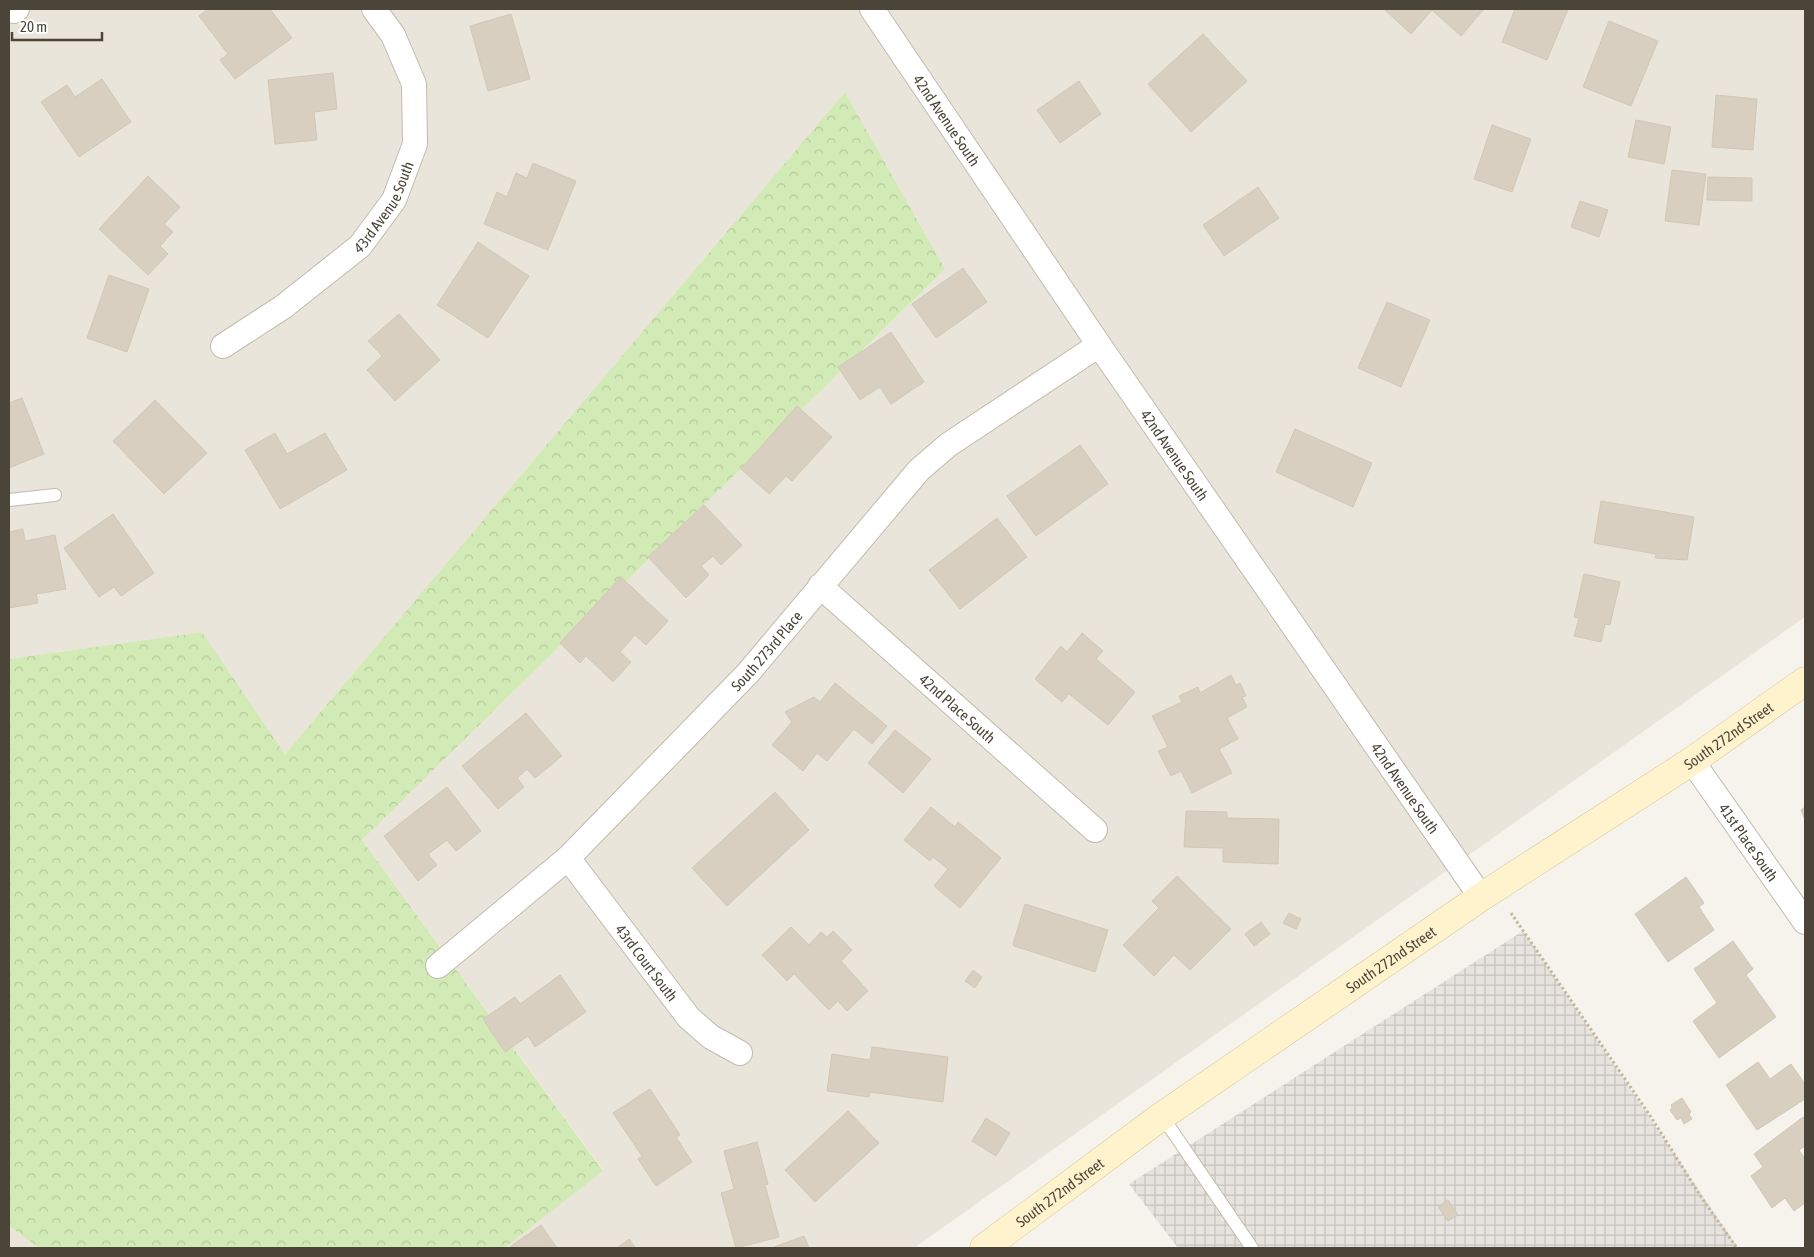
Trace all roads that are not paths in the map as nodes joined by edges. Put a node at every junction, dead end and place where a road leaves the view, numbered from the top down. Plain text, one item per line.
1 (374, 9) edge
2 (872, 9) edge
3 (1099, 345) junction
4 (223, 346) dead end
5 (55, 495) dead end
6 (9, 500) edge
7 (820, 586) junction
8 (1805, 681) edge
9 (1692, 761) junction
10 (1095, 830) dead end
11 (568, 858) junction
12 (1488, 893) junction
13 (1805, 922) edge
14 (438, 966) dead end
15 (740, 1053) dead end
16 (1162, 1116) junction
17 (984, 1248) edge
18 (1252, 1248) edge

1 - 4 street, 43rd Avenue South
2 - 3 street, 42nd Avenue South
3 - 7 street, South 273rd Place
3 - 12 street, 42nd Avenue South
5 - 6 lane
7 - 10 street, 42nd Place South
7 - 11 street, South 273rd Place
8 - 9 main road, South 272nd Street
9 - 12 main road, South 272nd Street
9 - 13 street, 41st Place South
11 - 14 street, South 273rd Place
11 - 15 street, 43rd Court South
12 - 16 main road, South 272nd Street
16 - 17 main road, South 272nd Street
16 - 18 lane

